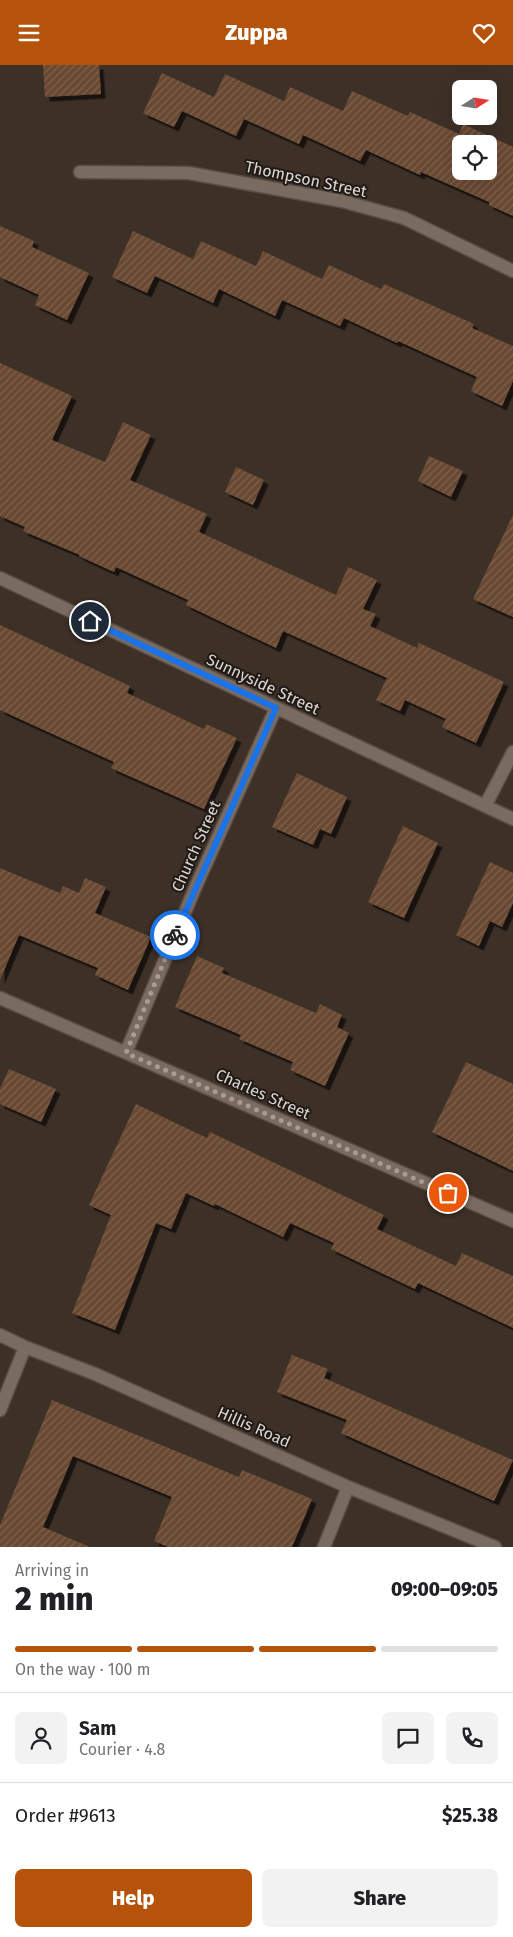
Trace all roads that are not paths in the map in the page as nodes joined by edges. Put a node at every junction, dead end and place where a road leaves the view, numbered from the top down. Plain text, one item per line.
1 (80, 172) dead end
2 (513, 271) edge
3 (0, 578) edge
4 (276, 708) junction
5 (513, 752) edge
6 (485, 806) junction
7 (513, 819) edge
8 (0, 998) edge
9 (126, 1053) junction
10 (513, 1221) edge
11 (0, 1335) edge
12 (25, 1347) junction
13 (0, 1410) edge
14 (348, 1487) junction
15 (324, 1547) edge
16 (494, 1547) edge

1 - 2 street, Thompson Street
3 - 4 street, Sunnyside Street
4 - 6 street, Sunnyside Street
4 - 9 street, Church Street
5 - 6 street
6 - 7 street, Sunnyside Street
8 - 9 street, Charles Street
9 - 10 street, Charles Street
11 - 12 street, Hillis Road
12 - 13 street
12 - 14 street, Hillis Road
14 - 15 street
14 - 16 street, Hillis Road

